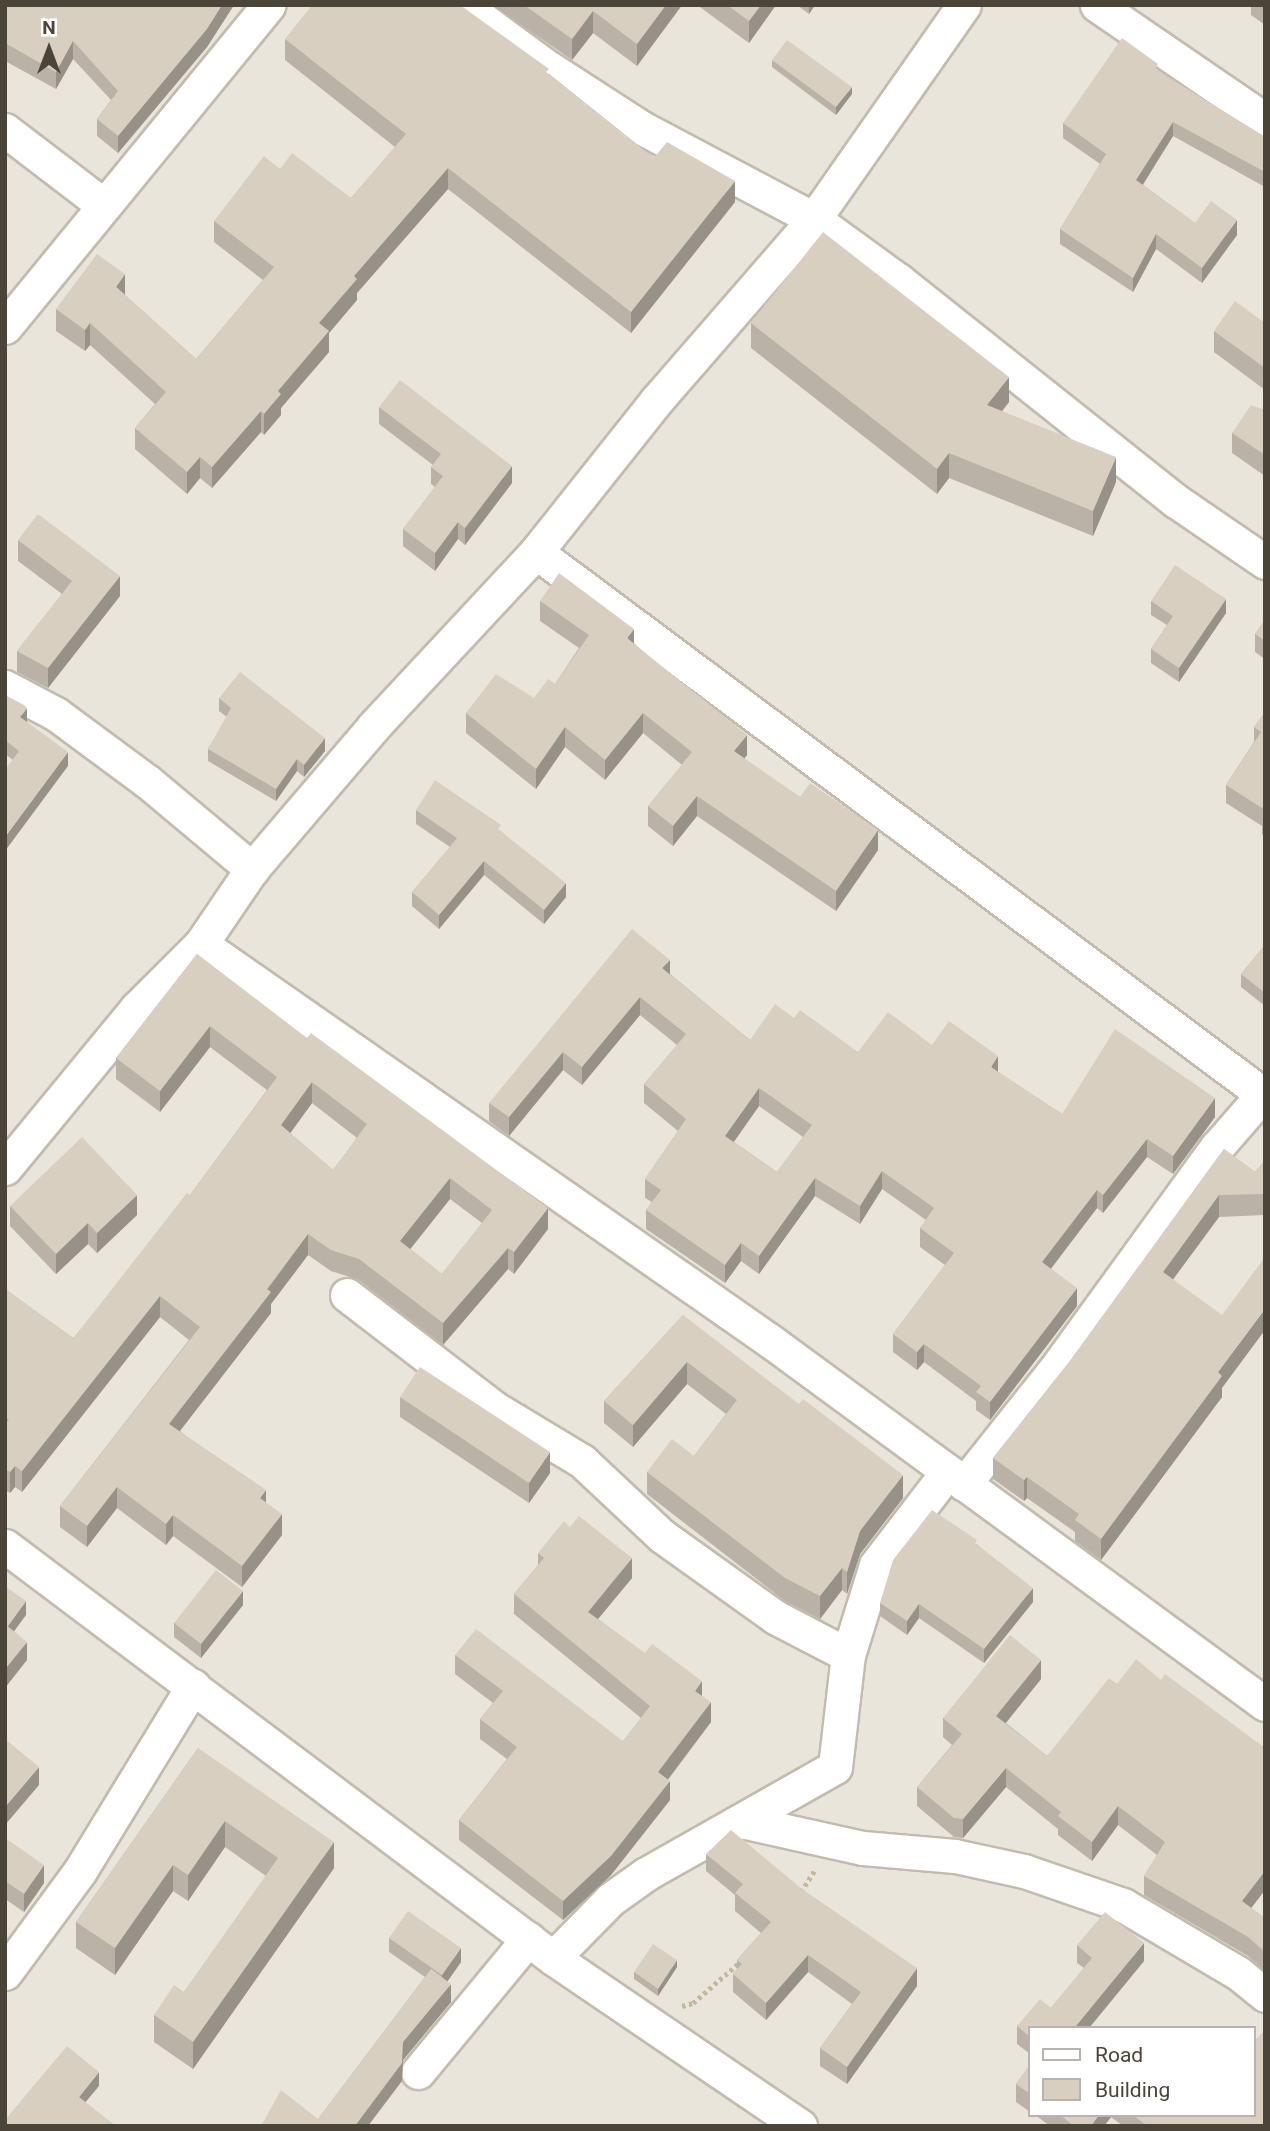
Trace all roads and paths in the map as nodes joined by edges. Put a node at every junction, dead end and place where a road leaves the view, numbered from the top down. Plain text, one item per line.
1 (269, 5) edge
2 (463, 5) edge
3 (964, 5) edge
4 (1097, 5) edge
5 (1265, 120) edge
6 (5, 131) edge
7 (103, 205) junction
8 (814, 219) junction
9 (5, 327) edge
10 (536, 551) junction
11 (1265, 562) edge
12 (5, 687) edge
13 (252, 869) junction
14 (201, 944) junction
15 (1264, 1095) edge
16 (5, 1168) edge
17 (347, 1295) dead end
18 (956, 1478) junction
19 (5, 1546) edge
20 (848, 1655) junction
21 (193, 1686) junction
22 (1265, 1704) edge
23 (741, 1821) junction
24 (833, 1843) junction
25 (798, 1896) edge
26 (541, 1948) junction
27 (745, 1958) edge
28 (5, 1973) edge
29 (1265, 1995) edge
30 (642, 2018) junction
31 (418, 2072) dead end
32 (800, 2126) edge

1 - 7 street
2 - 8 street
3 - 8 street
4 - 5 street
6 - 7 street
7 - 9 street
8 - 10 street
8 - 11 street
10 - 13 street
10 - 15 street
12 - 13 street
13 - 14 street
14 - 16 street
14 - 18 street
15 - 18 street
17 - 20 street
18 - 20 street
18 - 22 street
19 - 21 street
20 - 23 street
21 - 26 street
21 - 28 street
23 - 24 street
23 - 26 street
24 - 25 path
24 - 29 street
26 - 30 street
26 - 31 street
27 - 30 path
30 - 32 street

